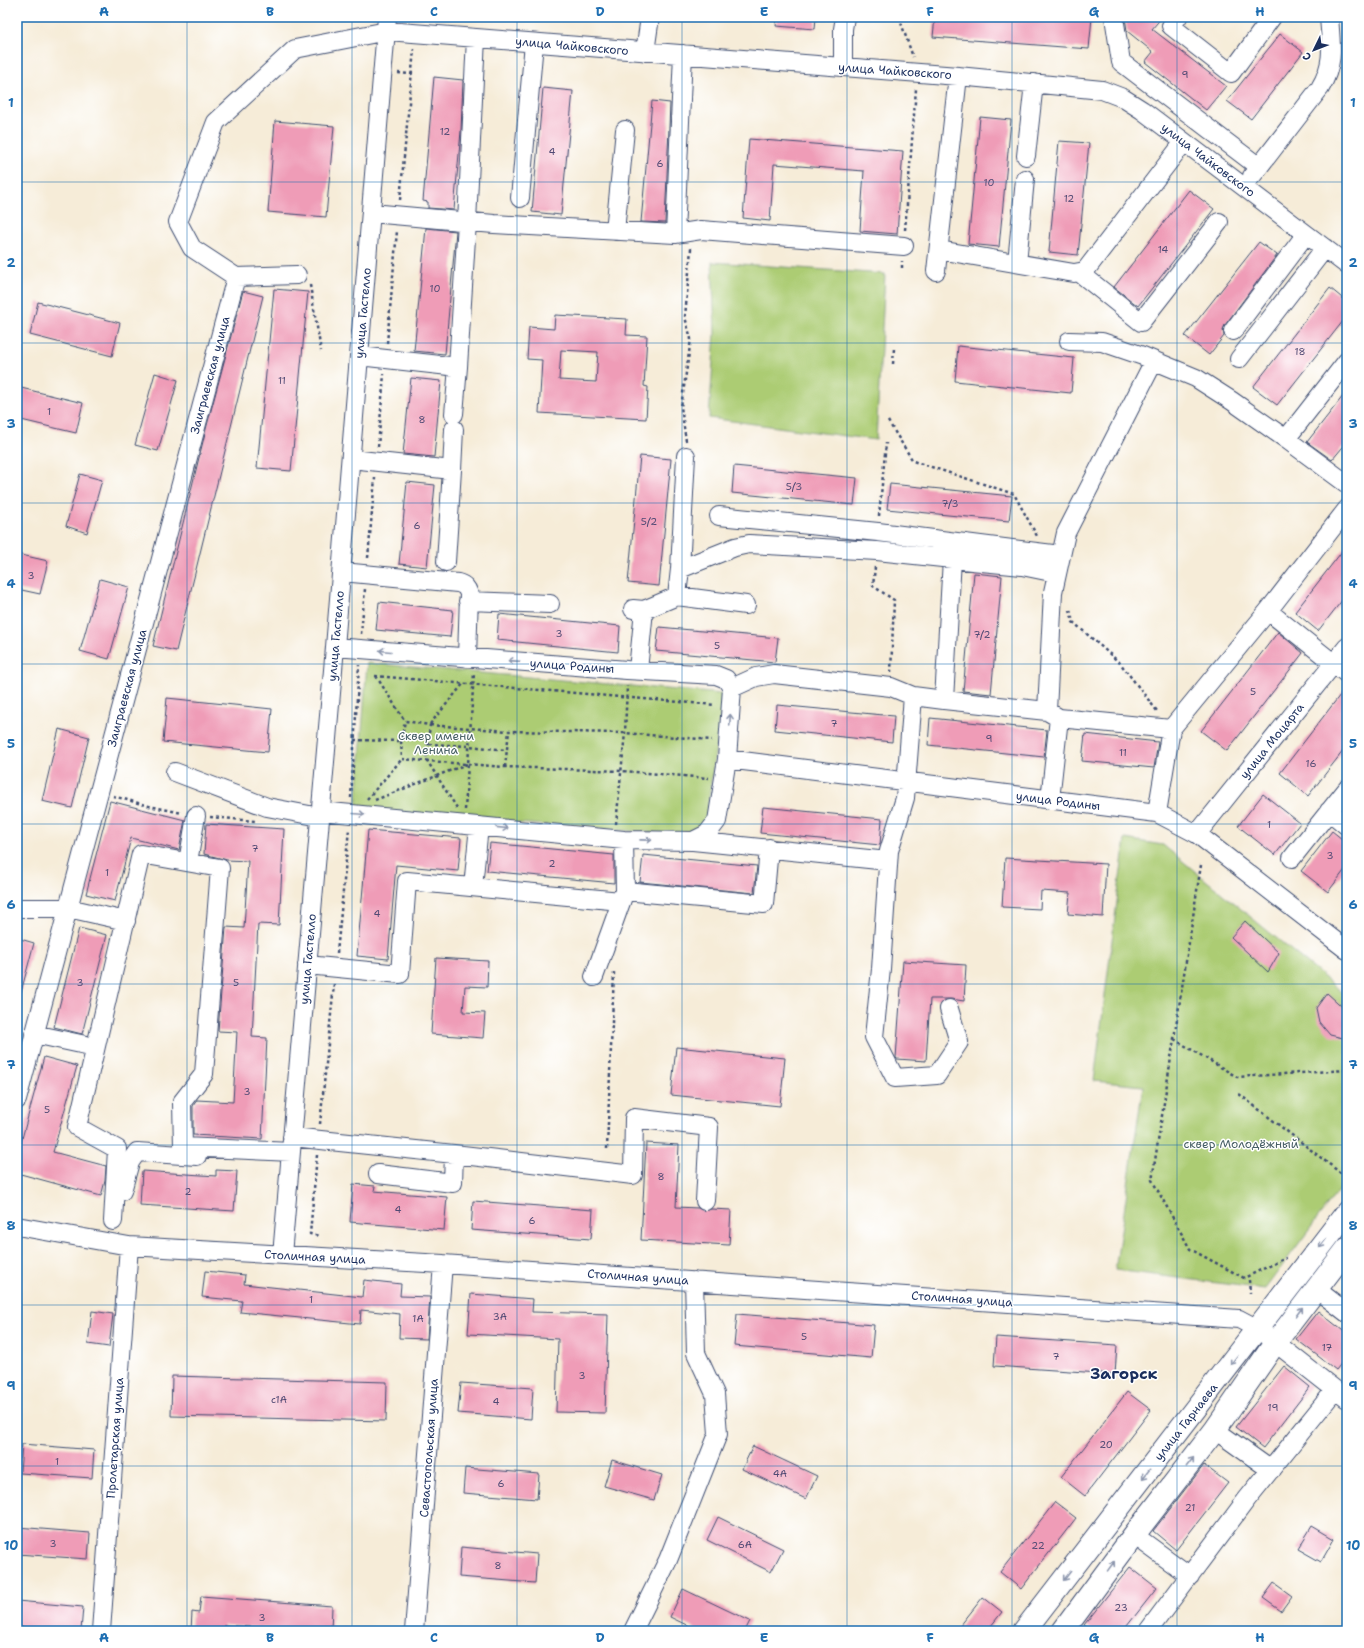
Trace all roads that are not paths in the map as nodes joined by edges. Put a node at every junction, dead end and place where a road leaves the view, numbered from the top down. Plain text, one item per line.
1 (650, 17) edge
2 (844, 17) edge
3 (1114, 17) edge
4 (1178, 17) edge
5 (1272, 17) edge
6 (1326, 17) edge
7 (387, 24) edge
8 (476, 38) junction
9 (534, 43) junction
10 (645, 52) junction
11 (683, 54) junction
12 (843, 67) junction
13 (958, 76) junction
14 (1034, 83) junction
15 (625, 130) dead end
16 (1184, 142) junction
17 (1026, 156) dead end
18 (1258, 167) junction
19 (1025, 179) dead end
20 (1243, 187) junction
21 (520, 198) dead end
22 (371, 213) junction
23 (467, 222) junction
24 (1219, 222) dead end
25 (615, 231) junction
26 (675, 234) junction
27 (1306, 234) junction
28 (904, 246) road end
29 (1325, 248) junction
30 (939, 250) junction
31 (1018, 264) junction
32 (1347, 265) edge
33 (936, 271) dead end
34 (1080, 273) junction
35 (297, 275) road end
36 (236, 277) junction
37 (1232, 331) dead end
38 (1069, 341) dead end
39 (359, 356) junction
40 (1239, 359) dead end
41 (1154, 361) junction
42 (1347, 361) edge
43 (458, 367) junction
44 (1286, 439) junction
45 (686, 456) road end
46 (351, 459) junction
47 (452, 470) junction
48 (1347, 484) edge
49 (1347, 509) edge
50 (719, 516) dead end
51 (1053, 554) junction
52 (952, 559) junction
53 (446, 562) dead end
54 (680, 569) junction
55 (342, 572) junction
56 (1056, 573) junction
57 (677, 596) junction
58 (468, 601) junction
59 (550, 604) dead end
60 (746, 605) dead end
61 (1268, 611) junction
62 (335, 647) junction
63 (1347, 647) edge
64 (470, 658) junction
65 (1340, 669) edge
66 (633, 670) junction
67 (732, 688) junction
68 (913, 696) junction
69 (944, 700) junction
70 (1053, 714) junction
71 (1171, 729) junction
72 (728, 750) junction
73 (175, 772) dead end
74 (905, 782) junction
75 (1347, 789) edge
76 (1050, 800) junction
77 (1329, 811) junction
78 (1157, 813) junction
79 (320, 814) junction
80 (196, 816) road end
81 (467, 820) junction
82 (1347, 826) edge
83 (1197, 834) junction
84 (620, 839) junction
85 (693, 841) junction
86 (769, 848) junction
87 (1292, 858) dead end
88 (888, 861) junction
89 (188, 862) junction
90 (473, 887) junction
91 (623, 896) junction
92 (17, 908) edge
93 (68, 908) junction
94 (126, 920) junction
95 (1347, 950) edge
96 (307, 965) junction
97 (594, 977) dead end
98 (949, 1009) dead end
99 (34, 1034) junction
100 (95, 1048) junction
101 (17, 1100) edge
102 (291, 1151) junction
103 (454, 1154) junction
104 (378, 1174) dead end
105 (705, 1201) dead end
106 (1347, 1212) edge
107 (113, 1221) junction
108 (17, 1226) edge
109 (107, 1242) junction
110 (129, 1246) junction
111 (1347, 1248) edge
112 (282, 1255) junction
113 (443, 1264) junction
114 (694, 1281) junction
115 (1316, 1289) junction
116 (1347, 1313) edge
117 (1258, 1329) junction
118 (1275, 1343) junction
119 (1341, 1394) edge
120 (1215, 1430) junction
121 (1270, 1470) junction
122 (1134, 1535) junction
123 (1190, 1576) junction
124 (101, 1631) edge
125 (414, 1631) edge
126 (633, 1631) edge
127 (1024, 1631) edge
128 (1063, 1631) edge
129 (1148, 1631) edge

1 - 10 street
2 - 12 street
3 - 18 street
4 - 5 street
6 - 18 street
7 - 8 street, улица Чайковского
7 - 22 street, улица Гастелло
7 - 36 street, улица Чайковского
8 - 9 street, улица Чайковского
8 - 23 street
9 - 10 street, улица Чайковского
9 - 21 street
10 - 11 street, улица Чайковского
11 - 12 street, улица Чайковского
11 - 26 street
12 - 13 street, улица Чайковского
13 - 14 street, улица Чайковского
13 - 30 street
14 - 16 street, улица Чайковского
14 - 17 street
15 - 25 street
16 - 20 street, улица Чайковского
16 - 34 street
18 - 20 street
19 - 31 street
20 - 27 street, улица Чайковского
22 - 23 street
22 - 39 street, улица Гастелло
23 - 25 street
23 - 43 street
24 - 34 street
25 - 26 street
26 - 28 street
27 - 29 street, улица Чайковского
27 - 37 street
29 - 32 street, улица Чайковского
29 - 40 street
30 - 31 street
30 - 33 street
31 - 34 street
35 - 36 street
36 - 93 street, Заиграевская улица
38 - 41 street
39 - 43 street
39 - 46 street, улица Гастелло
41 - 44 street
41 - 51 street
42 - 44 street
43 - 47 street
44 - 48 street
45 - 54 street
46 - 47 street
46 - 55 street, улица Гастелло
47 - 53 street
49 - 61 street
50 - 51 street
51 - 56 street
52 - 54 street
52 - 56 street
52 - 69 street
54 - 57 street
55 - 58 street
55 - 62 street, улица Гастелло
56 - 70 street
57 - 60 street
57 - 66 street
58 - 59 street
58 - 64 street
61 - 65 street
61 - 71 street
64 -> 62 street, улица Родины
62 - 79 street, улица Гастелло
63 - 65 street, улица Моцарта
66 -> 64 street, улица Родины
65 - 83 street, улица Моцарта
66 - 67 street, улица Родины
67 - 68 street
72 -> 67 street
68 - 69 street
68 - 74 street
69 - 70 street
70 - 71 street
70 - 76 street
71 - 78 street
72 - 74 street, улица Родины
72 - 85 street
73 - 79 street
74 - 76 street, улица Родины
74 - 88 street
75 - 77 street
76 - 78 street, улица Родины
77 - 82 street
77 - 87 street
78 - 83 street, улица Родины
79 -> 81 street
79 - 96 street, улица Гастелло
80 - 89 street
81 -> 84 street
81 - 90 street
83 - 95 street, улица Родины
84 -> 85 street
84 - 91 street
85 - 86 street
86 - 88 street
86 - 91 street
88 - 98 street
89 - 94 street
89 - 102 street
90 - 91 street
90 - 96 street
91 - 97 street
92 - 93 street
93 - 94 street
93 - 99 street, Заиграевская улица
94 - 100 street
96 - 102 street, улица Гастелло
99 - 100 street
99 - 101 street, Заиграевская улица
100 - 107 street
102 - 103 street
102 - 107 street
102 - 112 street, улица Гастелло
103 - 104 street
103 - 105 street
106 -> 117 main road, улица Гарнаева
107 - 109 street
108 - 109 street, Столичная улица
109 - 110 street, Столичная улица
110 - 112 street, Столичная улица
110 - 124 street, Пролетарская улица
111 - 115 main road
112 - 113 street, Столичная улица
113 - 114 street, Столичная улица
113 - 125 street, Севастопольская улица
114 - 117 street, Столичная улица
114 - 126 street
115 - 116 street
118 -> 115 main road
117 - 118 street, Столичная улица
117 -> 127 main road, улица Гарнаева
118 - 119 street, Столичная улица
118 - 120 main road
119 - 121 street
120 - 121 street
122 -> 120 main road
121 - 123 street
122 - 123 street
128 -> 122 main road
123 - 129 street

